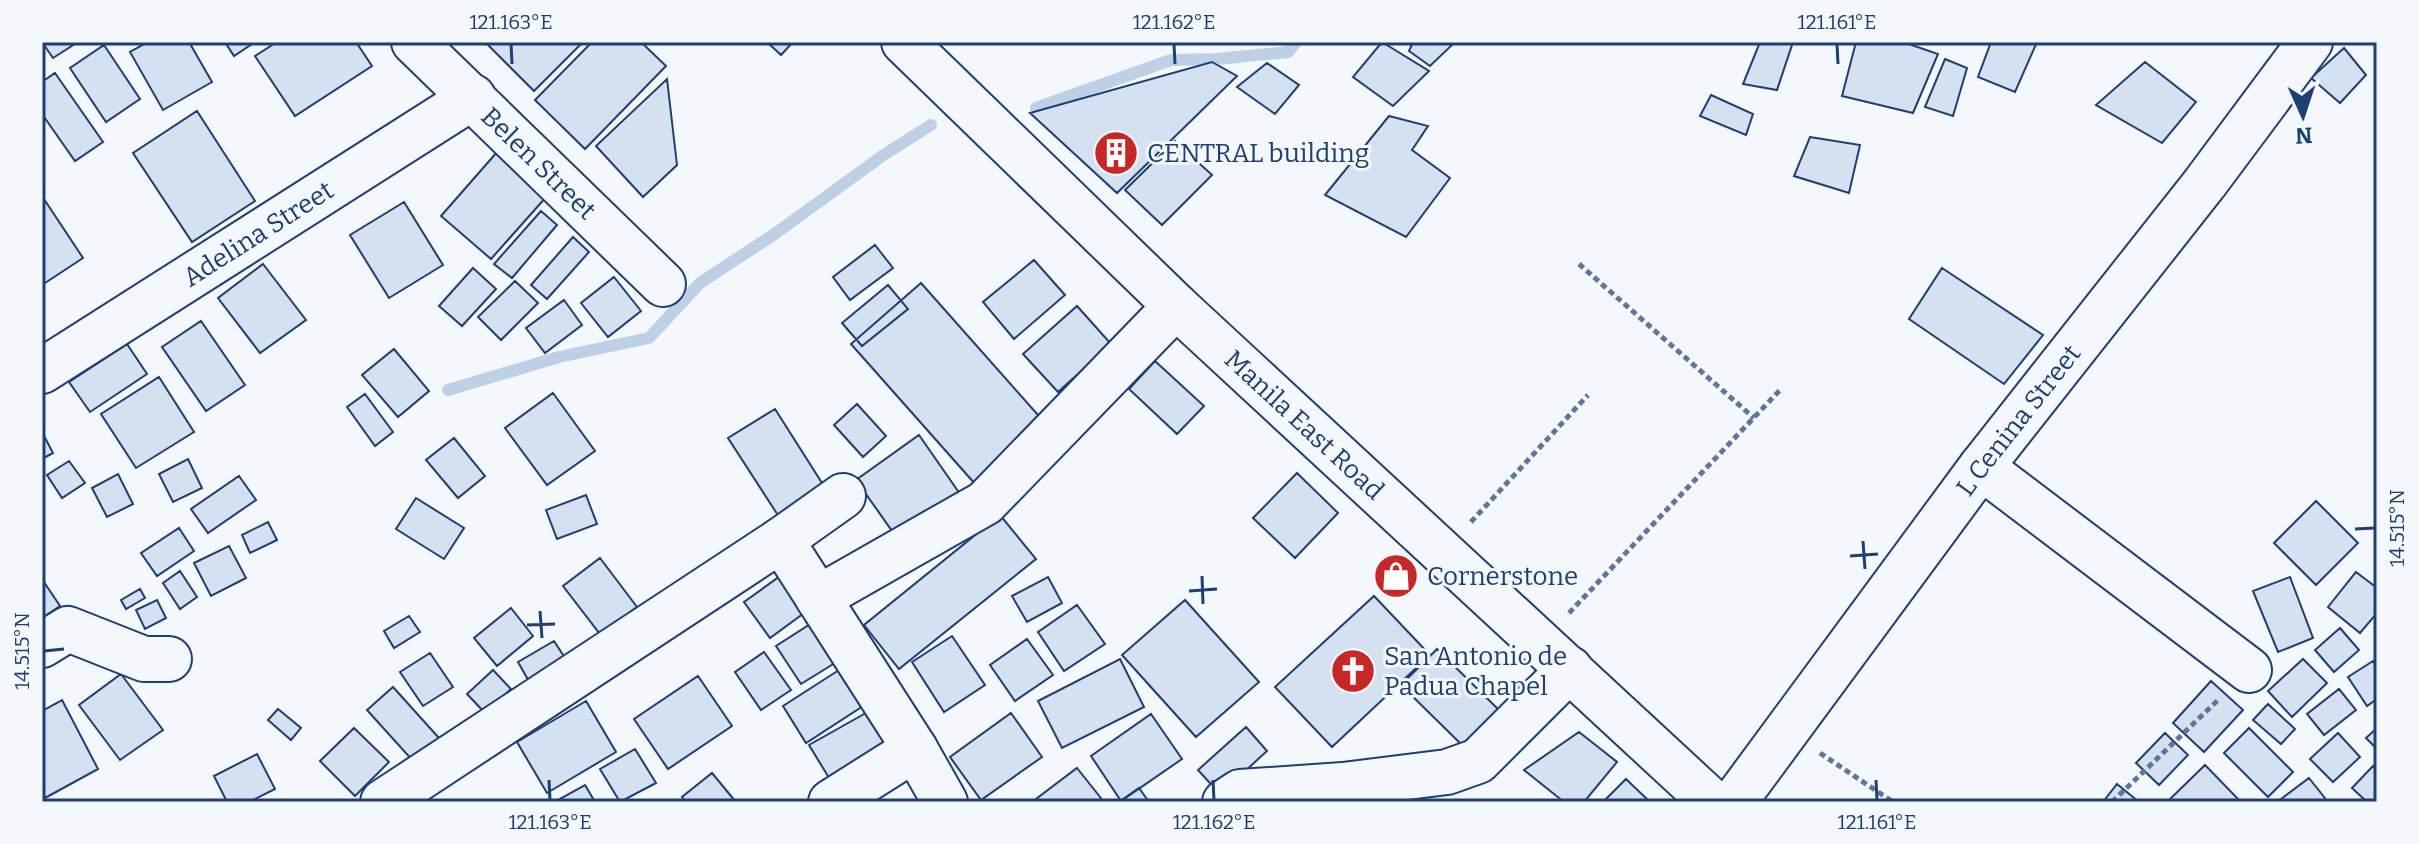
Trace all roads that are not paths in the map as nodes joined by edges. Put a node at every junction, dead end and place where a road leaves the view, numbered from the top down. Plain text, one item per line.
1 (414, 42) edge
2 (904, 42) edge
3 (2310, 42) edge
4 (473, 97) junction
5 (663, 284) dead end
6 (1176, 306) junction
7 (42, 371) edge
8 (1981, 467) junction
9 (843, 496) dead end
10 (781, 540) junction
11 (818, 598) junction
12 (42, 645) edge
13 (1555, 656) junction
14 (169, 659) dead end
15 (2249, 670) road end
16 (915, 749) junction
17 (383, 802) edge
18 (831, 802) edge
19 (945, 802) edge
20 (1225, 802) edge
21 (1712, 802) edge
22 (1734, 802) edge

1 - 4 street, Belen Street
2 - 6 street, Manila East Road
3 - 8 street, L Cenina Street
4 - 5 street, Belen Street
4 - 7 street, Adelina Street
6 - 11 street
6 - 13 street, Manila East Road
8 - 15 street
8 - 22 street, L Cenina Street
9 - 10 street
10 - 11 street
10 - 17 street
11 - 16 street
12 - 14 street
13 - 20 street
13 - 21 street, Manila East Road
16 - 18 street
16 - 19 street

